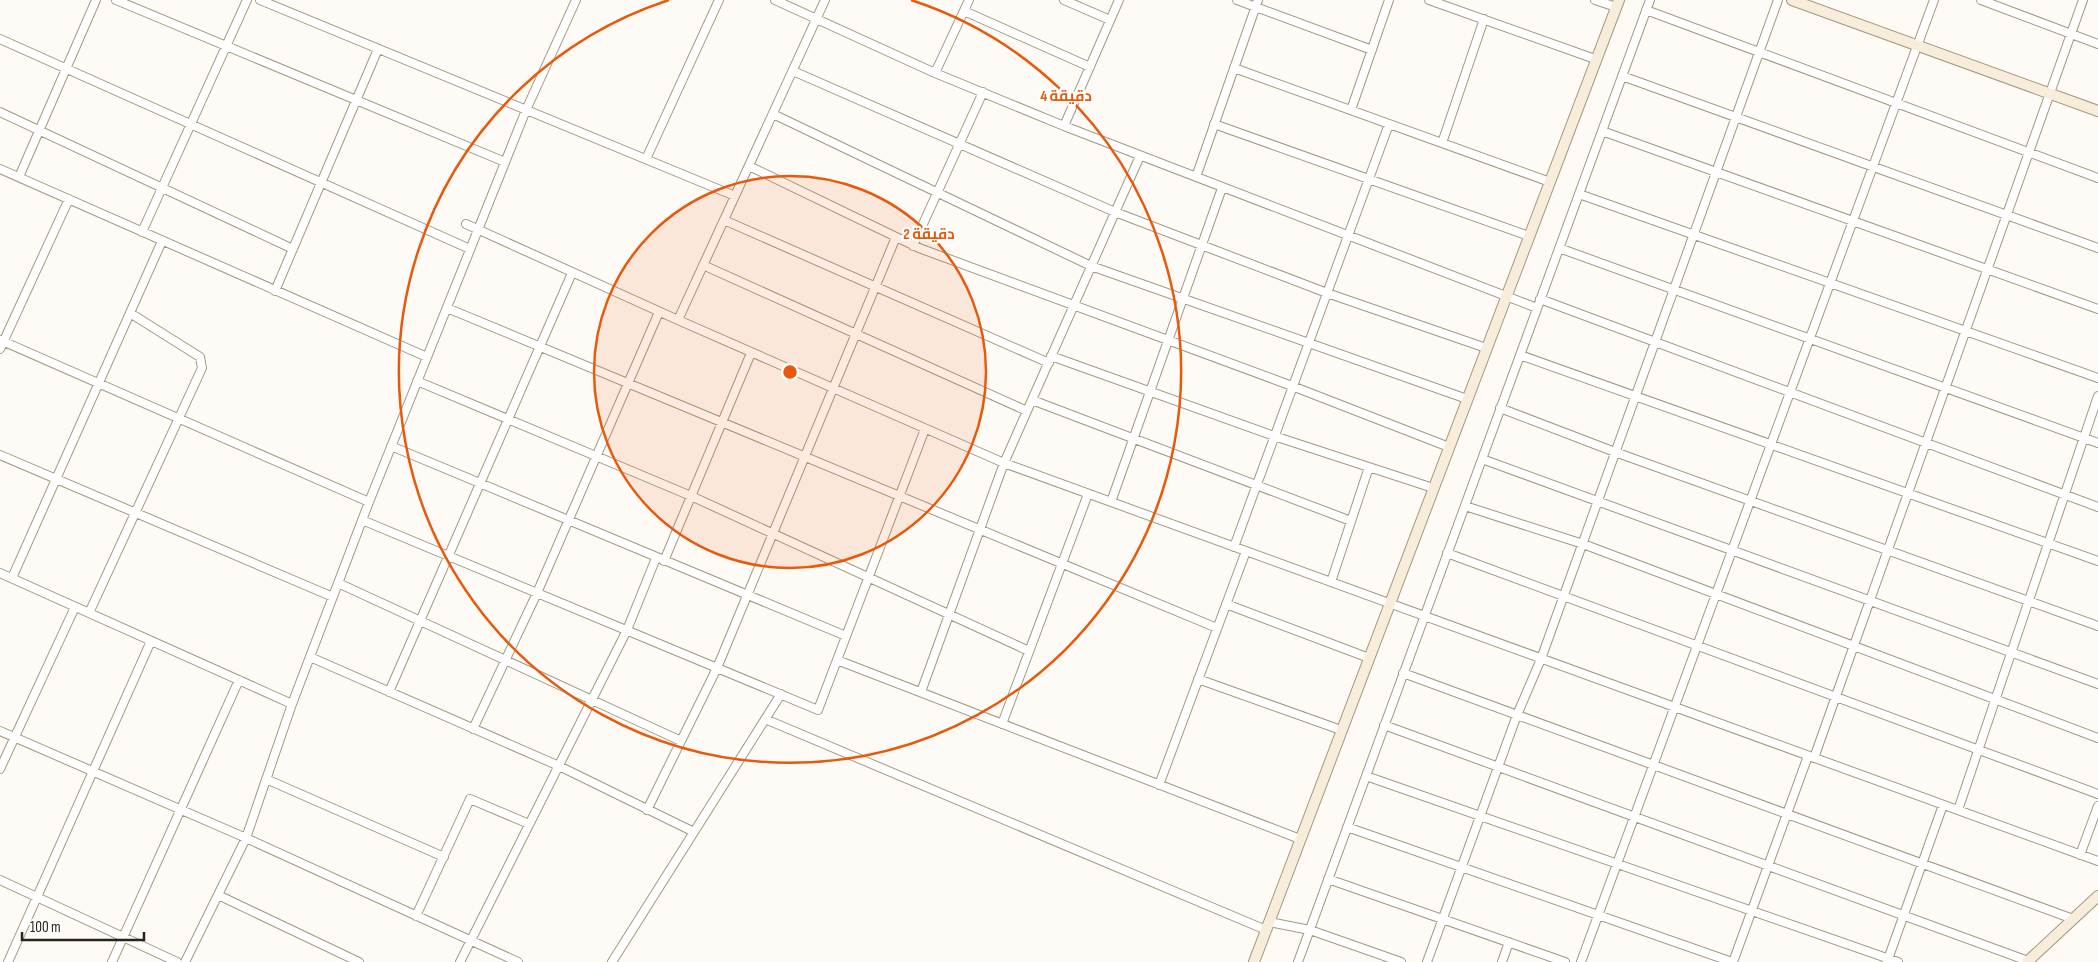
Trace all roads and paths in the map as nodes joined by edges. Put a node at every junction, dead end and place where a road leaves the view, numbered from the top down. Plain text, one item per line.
1 (96, 0) edge
2 (116, 0) edge
3 (247, 0) edge
4 (260, 0) edge
5 (576, 0) edge
6 (719, 0) edge
7 (776, 0) edge
8 (826, 0) edge
9 (969, 0) edge
10 (1064, 0) edge
11 (1119, 0) edge
12 (1237, 0) edge
13 (1389, 0) edge
14 (1595, 0) edge
15 (1650, 0) edge
16 (1778, 0) edge
17 (1792, 0) edge
18 (1934, 0) edge
19 (1981, 0) edge
20 (2083, 0) edge
21 (1434, 1) edge
22 (1257, 4) edge
23 (1617, 4) edge
24 (1646, 10) junction
25 (964, 11) junction
26 (817, 19) junction
27 (1484, 19) junction
28 (1110, 20) junction
29 (2071, 33) junction
30 (0, 39) edge
31 (2098, 44) edge
32 (1917, 45) junction
33 (226, 46) junction
34 (378, 49) junction
35 (1372, 50) junction
36 (1759, 52) junction
37 (1595, 59) junction
38 (1090, 66) junction
39 (1234, 68) junction
40 (66, 69) junction
41 (793, 71) junction
42 (935, 73) junction
43 (1622, 76) junction
44 (983, 92) junction
45 (2049, 93) junction
46 (357, 100) junction
47 (1896, 104) junction
48 (526, 110) junction
49 (1351, 110) junction
50 (2098, 111) edge
51 (0, 112) edge
52 (773, 114) junction
53 (1736, 117) junction
54 (191, 124) junction
55 (1214, 124) junction
56 (1389, 124) junction
57 (1064, 126) junction
58 (39, 130) junction
59 (1602, 131) junction
60 (1442, 143) junction
61 (959, 144) junction
62 (2028, 152) junction
63 (1140, 156) junction
64 (646, 159) junction
65 (505, 162) junction
66 (749, 166) junction
67 (1873, 167) junction
68 (0, 169) edge
69 (1716, 172) junction
70 (19, 177) junction
71 (1196, 177) junction
72 (2098, 178) edge
73 (1368, 179) junction
74 (321, 182) junction
75 (1550, 182) junction
76 (162, 188) junction
77 (1222, 188) junction
78 (937, 193) junction
79 (1579, 194) junction
80 (735, 196) junction
81 (69, 200) junction
82 (1115, 212) junction
83 (2006, 215) junction
84 (724, 220) junction
85 (1853, 221) junction
86 (466, 224) dead end
87 (478, 230) junction
88 (142, 232) junction
89 (1694, 233) junction
90 (1347, 236) junction
91 (1529, 236) junction
92 (896, 238) junction
93 (162, 241) junction
94 (1202, 245) junction
95 (913, 246) junction
96 (1559, 248) junction
97 (2098, 248) edge
98 (292, 249) junction
99 (470, 249) junction
100 (703, 265) junction
101 (1091, 266) junction
102 (1987, 269) junction
103 (572, 272) junction
104 (1831, 282) junction
105 (876, 287) junction
106 (1674, 289) junction
107 (275, 290) junction
108 (1326, 293) junction
109 (1506, 297) junction
110 (1183, 298) junction
111 (1540, 299) junction
112 (1073, 307) junction
113 (447, 308) junction
114 (1537, 308) junction
115 (2098, 309) edge
116 (659, 312) junction
117 (130, 313) junction
118 (678, 320) junction
119 (1965, 330) junction
120 (856, 334) junction
121 (1810, 338) junction
122 (2, 340) edge
123 (1168, 341) junction
124 (1309, 341) junction
125 (1655, 342) junction
126 (540, 347) junction
127 (1486, 348) junction
128 (0, 349) edge
129 (751, 352) junction
130 (1520, 355) junction
131 (427, 357) junction
132 (1050, 359) junction
133 (2098, 378) edge
134 (417, 381) junction
135 (99, 383) junction
136 (628, 383) junction
137 (1292, 386) junction
138 (1945, 388) junction
139 (833, 389) junction
140 (1150, 391) junction
141 (1790, 392) junction
142 (1636, 396) junction
143 (2098, 396) edge
144 (1467, 399) junction
145 (1032, 400) junction
146 (1500, 408) junction
147 (1027, 411) junction
148 (180, 419) junction
149 (508, 419) junction
150 (721, 422) junction
151 (925, 429) junction
152 (1274, 436) junction
153 (1134, 438) junction
154 (2084, 438) junction
155 (1925, 443) junction
156 (2098, 443) edge
157 (1772, 444) junction
158 (391, 446) junction
159 (1448, 447) junction
160 (1615, 452) junction
161 (0, 455) edge
162 (596, 456) junction
163 (805, 457) junction
164 (1482, 459) junction
165 (1004, 463) junction
166 (1369, 467) junction
167 (56, 479) junction
168 (480, 483) junction
169 (1256, 483) junction
170 (1433, 488) junction
171 (1908, 493) junction
172 (1088, 494) junction
173 (2065, 495) junction
174 (691, 496) junction
175 (900, 496) junction
176 (1751, 501) junction
177 (369, 502) junction
178 (1111, 502) junction
179 (1597, 502) junction
180 (1465, 506) junction
181 (2098, 507) edge
182 (136, 513) junction
183 (362, 520) junction
184 (568, 520) junction
185 (1351, 521) junction
186 (980, 530) junction
187 (773, 533) junction
188 (2048, 543) junction
189 (1582, 544) junction
190 (1234, 547) junction
191 (1887, 550) junction
192 (1246, 551) junction
193 (1732, 551) junction
194 (1448, 553) junction
195 (448, 556) junction
196 (656, 558) junction
197 (664, 561) junction
198 (2098, 561) edge
199 (1062, 564) junction
200 (0, 573) edge
201 (868, 577) junction
202 (12, 578) junction
203 (1331, 582) junction
204 (338, 583) junction
205 (537, 593) junction
206 (1717, 594) junction
207 (748, 595) junction
208 (1564, 596) junction
209 (333, 597) junction
210 (1869, 601) junction
211 (2029, 601) junction
212 (1389, 603) junction
213 (1226, 604) junction
214 (75, 607) junction
215 (89, 613) junction
216 (949, 614) junction
217 (1425, 615) junction
218 (420, 621) junction
219 (2098, 626) edge
220 (1217, 628) junction
221 (626, 630) junction
222 (846, 636) junction
223 (151, 641) junction
224 (1698, 646) junction
225 (1853, 646) junction
226 (1029, 652) junction
227 (2012, 652) junction
228 (310, 657) junction
229 (1368, 658) junction
230 (1541, 659) junction
231 (837, 660) junction
232 (505, 661) junction
233 (717, 668) junction
234 (1403, 673) junction
235 (1198, 679) junction
236 (239, 680) junction
237 (2098, 684) edge
238 (389, 692) junction
239 (921, 692) junction
240 (781, 694) junction
241 (1836, 696) junction
242 (1996, 699) junction
243 (591, 700) junction
244 (292, 704) junction
245 (1675, 707) junction
246 (1517, 715) junction
247 (766, 719) junction
248 (1002, 724) junction
249 (1384, 726) junction
250 (474, 729) junction
251 (0, 730) edge
252 (1341, 730) junction
253 (15, 737) junction
254 (2098, 738) edge
255 (681, 741) junction
256 (1979, 750) junction
257 (1811, 757) junction
258 (1653, 765) junction
259 (559, 766) junction
260 (1498, 767) junction
261 (0, 769) edge
262 (93, 771) junction
263 (1366, 776) junction
264 (266, 778) junction
265 (1159, 785) junction
266 (2098, 794) edge
267 (1943, 805) junction
268 (2098, 806) edge
269 (181, 809) junction
270 (647, 810) junction
271 (1958, 810) junction
272 (1787, 814) junction
273 (1480, 816) junction
274 (1634, 817) junction
275 (529, 824) junction
276 (1347, 827) junction
277 (694, 832) junction
278 (246, 838) junction
279 (1300, 839) junction
280 (2080, 855) junction
281 (444, 856) junction
282 (2098, 861) edge
283 (1922, 863) junction
284 (1617, 864) junction
285 (1768, 866) junction
286 (1462, 868) junction
287 (1328, 879) junction
288 (0, 880) edge
289 (218, 895) junction
290 (2098, 896) edge
291 (37, 897) junction
292 (1752, 911) junction
293 (1598, 915) junction
294 (1903, 915) junction
295 (416, 916) junction
296 (2073, 919) junction
297 (1443, 920) junction
298 (1267, 926) junction
299 (1310, 930) junction
300 (123, 937) junction
301 (471, 940) junction
302 (1508, 942) junction
303 (1887, 960) edge
304 (2027, 961) edge
305 (8, 962) edge
306 (112, 962) edge
307 (177, 962) edge
308 (185, 962) edge
309 (358, 962) edge
310 (460, 962) edge
311 (518, 962) edge
312 (612, 962) edge
313 (1254, 962) edge
314 (1298, 962) edge
315 (1401, 962) edge
316 (1427, 962) edge
317 (1502, 962) edge
318 (1565, 962) edge
319 (1581, 962) edge
320 (1733, 962) edge
321 (1898, 962) edge

1 - 40 street
2 - 33 street
3 - 33 street
4 - 34 street
5 - 48 street
6 - 64 street
7 - 26 street
8 - 26 street
9 - 25 street
10 - 28 street
11 - 28 street
12 - 22 street
13 - 35 street
14 - 23 street
15 - 24 street
16 - 36 street
17 - 32 street
18 - 32 street
19 - 29 street
20 - 29 street
21 - 27 street
22 - 35 street
22 - 39 street
23 - 37 street
24 - 36 street
24 - 43 street
25 - 38 street
25 - 42 street
26 - 41 street
26 - 42 street
27 - 37 street
27 - 60 street
28 - 38 street
29 - 31 street
29 - 45 street
30 - 40 street
32 - 45 street
32 - 47 street
33 - 46 street
33 - 54 street
34 - 46 street
34 - 48 street
35 - 49 street
36 - 47 street
36 - 53 street
37 - 75 street
38 - 57 street
39 - 49 street
39 - 55 street
40 - 54 street
40 - 58 street
41 - 52 street
41 - 61 street
42 - 44 street
43 - 53 street
43 - 59 street
44 - 57 street
44 - 61 street
45 - 50 street
45 - 62 street
46 - 65 street
46 - 74 street
47 - 62 street
47 - 67 street
48 - 64 street
48 - 65 street
49 - 56 street
51 - 58 street
52 - 66 street
52 - 78 street
53 - 67 street
53 - 69 street
54 - 74 street
54 - 76 street
55 - 71 street
55 - 73 street
56 - 60 street
56 - 73 street
57 - 63 street
58 - 70 street
58 - 76 street
59 - 69 street
59 - 79 street
60 - 75 street
61 - 78 street
61 - 82 street
62 - 72 street
62 - 83 street
63 - 71 street
63 - 82 street
64 - 80 street
65 - 87 street
66 - 80 street
66 - 92 street
67 - 83 street
67 - 85 street
68 - 70 street
69 - 85 street
69 - 89 street
70 - 81 street
71 - 77 street
73 - 90 street
73 - 91 street
74 - 98 street
74 - 99 street
75 - 91 street
76 - 88 street
76 - 98 street
77 - 90 street
77 - 94 street
78 - 95 street
78 - 101 street
79 - 89 street
79 - 96 street
80 - 84 street
81 - 88 street
81 - 122 street
82 - 94 street
82 - 101 street
83 - 97 street
83 - 102 street
84 - 100 street
84 - 105 street
85 - 102 street
85 - 104 street
86 - 87 street
87 - 99 street
87 - 103 street
88 - 93 street
89 - 104 street
89 - 106 street
90 - 108 street
90 - 109 street
91 - 109 street
92 - 95 street
92 - 105 street
93 - 107 street
93 - 117 street
94 - 108 street
94 - 110 street
95 - 112 street
96 - 106 street
96 - 111 street
98 - 107 street
99 - 113 street
100 - 118 street
100 - 120 street
101 - 110 street
101 - 112 street
102 - 115 street
102 - 119 street
103 - 116 street
103 - 126 street
104 - 119 street
104 - 121 street
105 - 120 street
105 - 132 street
106 - 121 street
106 - 125 street
107 - 131 street
108 - 124 street
108 - 127 street
109 - 114 street
109 - 127 street
110 - 123 street
110 - 124 street
111 - 114 street
111 - 125 street
112 - 123 street
112 - 132 street
113 - 126 street
113 - 131 street
114 - 130 street
116 - 118 street
116 - 136 street
117 - 135 street
117 - 148 street
118 - 129 street
119 - 133 street
119 - 138 street
120 - 139 street
120 - 147 street
121 - 138 street
121 - 141 street
122 - 128 street
122 - 135 street
123 - 137 street
123 - 140 street
124 - 137 street
124 - 144 street
125 - 141 street
125 - 142 street
126 - 136 street
126 - 149 street
127 - 144 street
129 - 139 street
129 - 150 street
130 - 142 street
130 - 146 street
131 - 134 street
132 - 140 street
132 - 145 street
134 - 149 street
134 - 158 street
135 - 148 street
135 - 167 street
136 - 150 street
136 - 162 street
137 - 152 street
137 - 159 street
138 - 154 street
138 - 155 street
139 - 151 street
139 - 163 street
140 - 152 street
140 - 153 street
141 - 155 street
141 - 157 street
142 - 157 street
142 - 160 street
143 - 154 street
144 - 159 street
145 - 147 street
145 - 153 street
146 - 160 street
146 - 164 street
147 - 165 street
148 - 177 street
148 - 182 street
149 - 162 street
149 - 168 street
150 - 163 street
150 - 174 street
151 - 165 street
151 - 175 street
152 - 166 street
152 - 169 street
153 - 169 street
153 - 178 street
154 - 156 street
154 - 173 street
155 - 171 street
155 - 173 street
157 - 171 street
157 - 176 street
158 - 168 street
158 - 177 street
159 - 170 street
160 - 176 street
160 - 179 street
161 - 167 street
162 - 174 street
162 - 184 street
163 - 175 street
163 - 187 street
164 - 179 street
164 - 180 street
165 - 172 street
165 - 186 street
166 - 170 street
166 - 185 street
167 - 182 street
167 - 202 street
168 - 184 street
168 - 195 street
169 - 185 street
169 - 190 street
170 - 212 street
171 - 188 street
171 - 191 street
172 - 178 street
172 - 199 street
173 - 181 street
173 - 188 street
174 - 187 street
174 - 197 street
175 - 186 street
175 - 201 street
176 - 191 street
176 - 193 street
177 - 183 street
178 - 190 street
179 - 189 street
179 - 193 street
180 - 189 street
180 - 194 street
182 - 209 street
182 - 215 street
183 - 195 street
183 - 204 street
184 - 196 street
184 - 205 street
185 - 203 street
186 - 199 street
186 - 216 street
187 - 201 street
187 - 207 street
188 - 198 street
188 - 211 street
189 - 206 street
189 - 208 street
190 - 192 street
191 - 210 street
191 - 211 street
192 - 203 street
192 - 213 street
193 - 206 street
193 - 210 street
194 - 208 street
194 - 217 street
195 - 205 street
195 - 218 street
196 - 197 street
196 - 221 street
197 - 207 street
199 - 220 street
199 - 226 street
200 - 202 street
201 - 216 street
201 - 222 street
202 - 214 street
203 - 212 street
204 - 209 street
204 - 218 street
205 - 221 street
205 - 232 street
206 - 224 street
206 - 225 street
207 - 222 street
207 - 233 street
208 - 224 street
208 - 230 street
209 - 228 street
210 - 225 street
210 - 227 street
211 - 219 street
211 - 227 street
212 - 217 street
212 - 229 street
213 - 220 street
213 - 229 street
214 - 215 street
214 - 253 street
215 - 223 street
216 - 226 street
216 - 239 street
217 - 230 street
217 - 234 street
218 - 232 street
218 - 238 street
220 - 235 street
221 - 233 street
221 - 243 street
222 - 231 street
223 - 236 street
223 - 262 street
224 - 241 street
224 - 245 street
225 - 241 street
225 - 242 street
226 - 248 street
227 - 237 street
227 - 242 street
228 - 238 street
228 - 244 street
229 - 252 street
230 - 245 street
230 - 246 street
231 - 239 street
231 - 240 street
232 - 243 street
232 - 250 street
233 - 240 street
233 - 255 street
234 - 246 street
234 - 249 street
235 - 252 street
235 - 265 street
236 - 244 street
236 - 269 street
238 - 250 street
239 - 248 street
240 - 247 street
241 - 256 street
241 - 257 street
242 - 254 street
242 - 256 street
243 - 255 street
243 - 259 street
244 - 264 street
245 - 257 street
245 - 258 street
246 - 258 street
246 - 260 street
247 - 277 street
247 - 298 street
248 - 265 street
249 - 260 street
249 - 263 street
250 - 259 street
251 - 253 street
252 - 279 street
253 - 261 street
253 - 262 street
255 - 270 street
256 - 266 street
256 - 271 street
257 - 267 street
257 - 272 street
258 - 272 street
258 - 274 street
259 - 270 street
259 - 275 street
260 - 273 street
260 - 274 street
262 - 269 street
262 - 291 street
263 - 273 street
263 - 276 street
264 - 278 street
264 - 281 street
265 - 279 street
267 - 271 street
267 - 283 street
268 - 280 street
269 - 278 street
269 - 300 street
270 - 277 street
271 - 280 street
272 - 283 street
272 - 285 street
273 - 284 street
273 - 286 street
274 - 284 street
274 - 285 street
275 - 281 street
275 - 301 street
276 - 286 street
276 - 287 street
277 - 312 street
278 - 289 street
278 - 295 street
279 - 298 street
280 - 282 street
281 - 295 street
283 - 294 street
283 - 296 street
284 - 292 street
284 - 293 street
285 - 292 street
285 - 294 street
286 - 293 street
286 - 297 street
287 - 297 street
287 - 299 street
288 - 291 street
289 - 308 street
289 - 309 street
290 - 296 street
291 - 300 street
291 - 305 street
292 - 303 street
292 - 320 street
293 - 319 street
293 - 320 street
294 - 303 street
294 - 304 street
295 - 301 street
296 - 304 street
297 - 302 street
297 - 316 street
298 - 299 street
298 - 313 street
299 - 314 street
299 - 315 street
300 - 306 street
300 - 307 street
301 - 310 street
301 - 311 street
302 - 317 street
302 - 318 street
303 - 321 street

